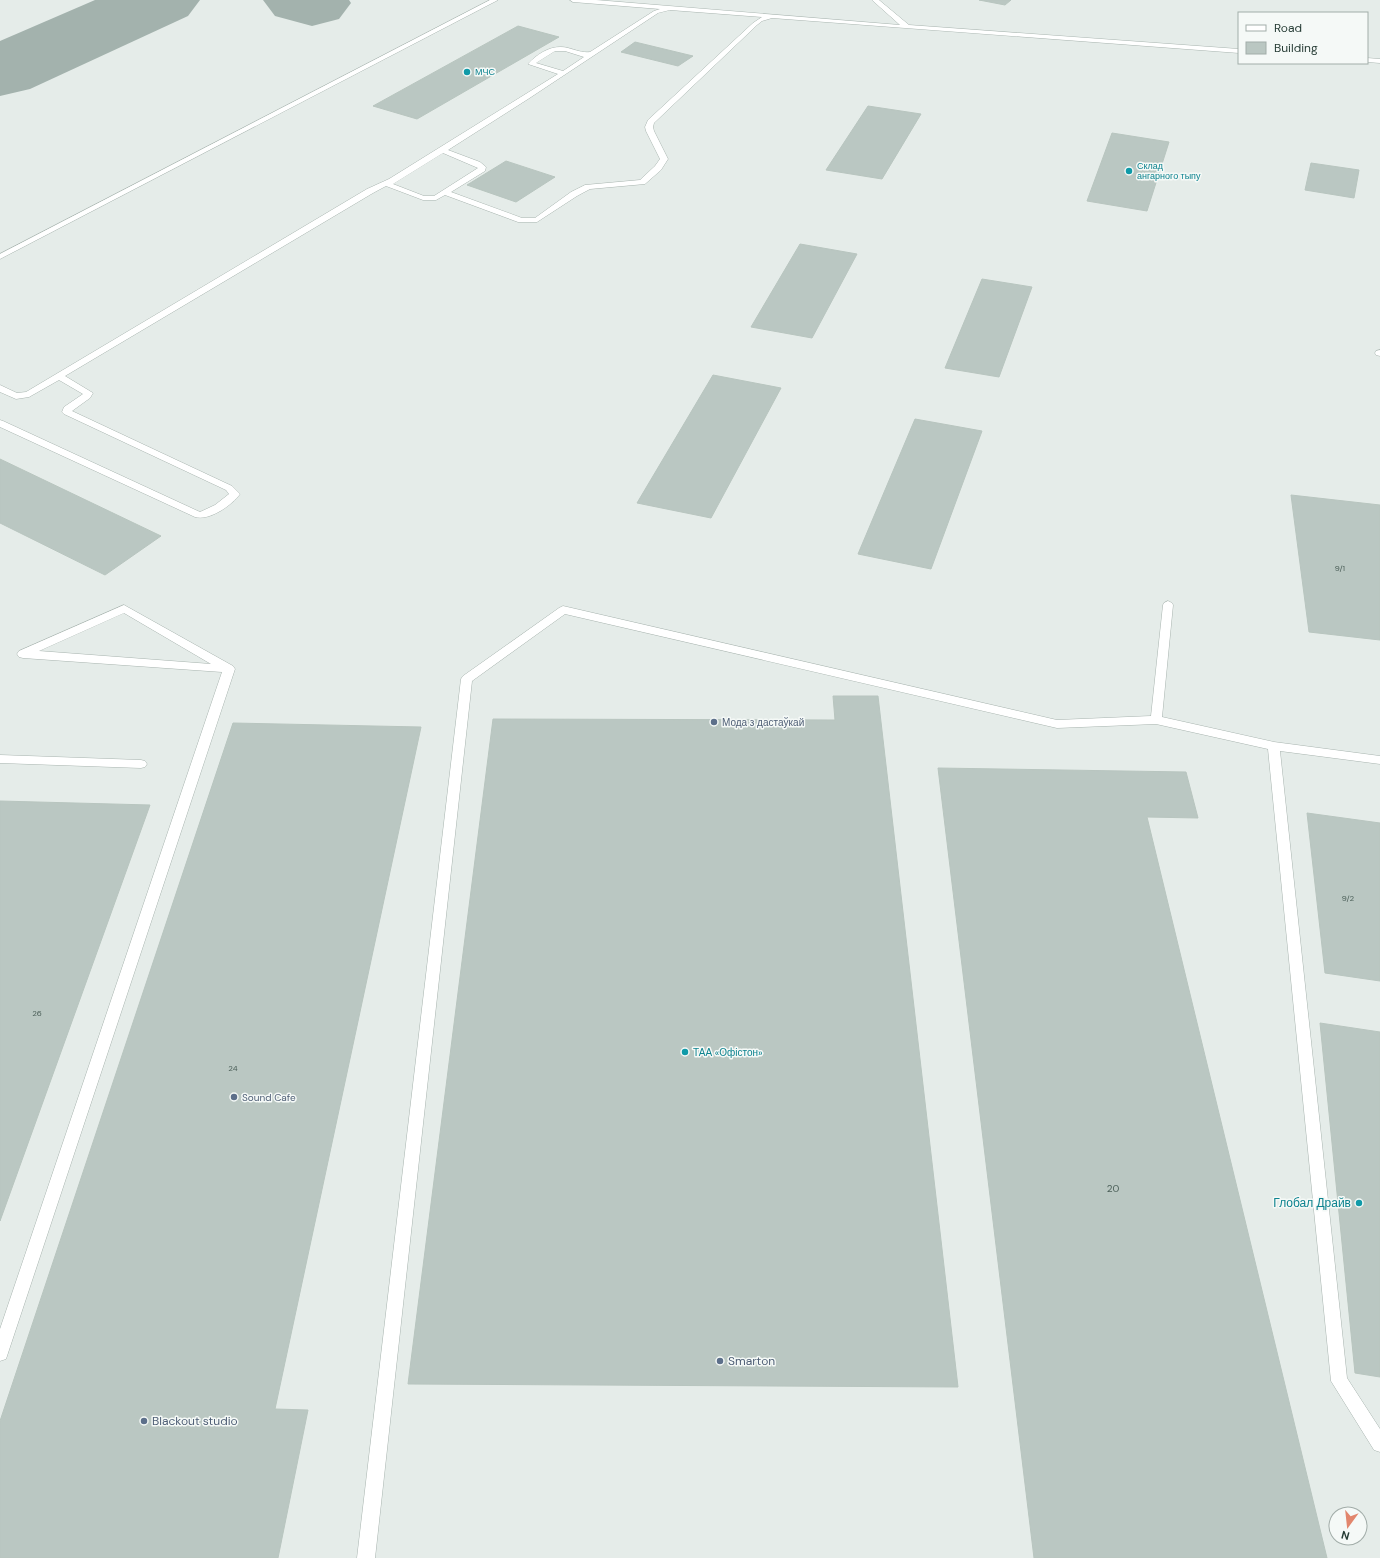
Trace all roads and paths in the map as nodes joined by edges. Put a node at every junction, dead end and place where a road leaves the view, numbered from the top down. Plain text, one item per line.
1 (495, 0) edge
2 (573, 0) edge
3 (876, 0) edge
4 (676, 8) junction
5 (781, 17) junction
6 (907, 27) junction
7 (1238, 51) edge
8 (593, 54) junction
9 (1368, 60) edge
10 (1380, 61) edge
11 (564, 73) junction
12 (442, 150) junction
13 (392, 181) junction
14 (446, 193) junction
15 (0, 257) edge
16 (58, 376) junction
17 (0, 388) edge
18 (0, 423) edge
19 (1168, 605) dead end
20 (229, 668) junction
21 (1156, 720) junction
22 (1274, 746) junction
23 (0, 759) edge
24 (1380, 760) edge
25 (141, 764) dead end
26 (0, 1353) edge
27 (1380, 1444) edge
28 (366, 1558) edge

1 - 15 lane
2 - 4 lane
3 - 6 lane
4 - 5 lane
4 - 8 lane
5 - 6 lane
5 - 14 lane
6 - 7 lane
8 - 11 lane
8 - 11 lane
9 - 10 lane
11 - 12 lane
12 - 13 lane
12 - 14 lane
13 - 14 lane
13 - 16 lane
16 - 17 lane
16 - 18 lane
19 - 21 lane
20 - 20 lane
20 - 26 lane
21 - 22 lane
21 - 28 lane
22 - 24 lane
22 - 27 lane
23 - 25 lane

